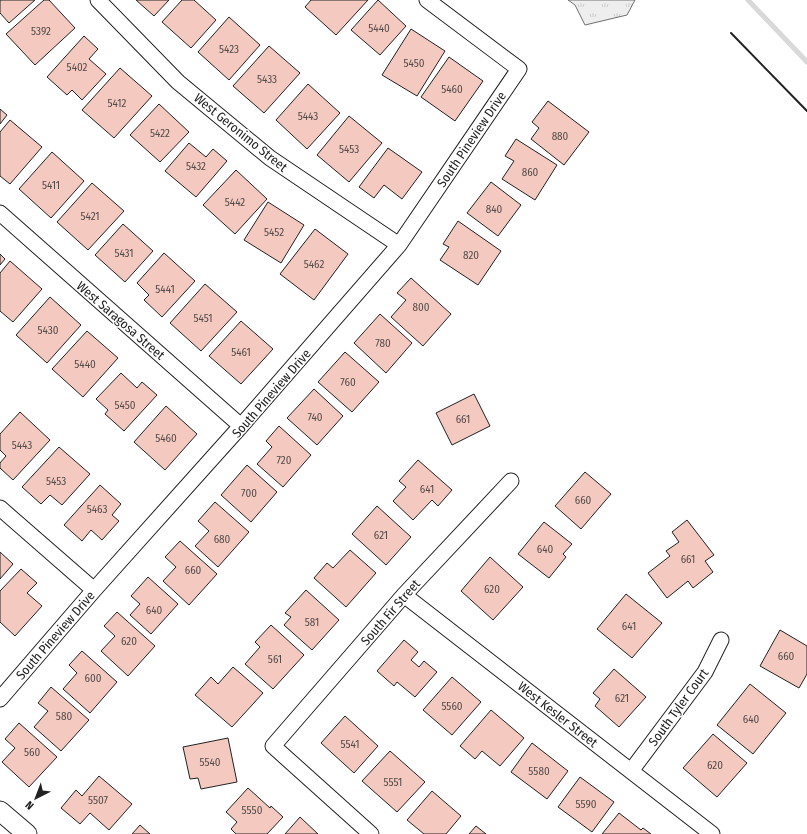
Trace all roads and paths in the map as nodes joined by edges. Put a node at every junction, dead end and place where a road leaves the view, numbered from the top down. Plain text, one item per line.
1 (98, 0) edge
2 (427, 0) edge
3 (0, 213) edge
4 (399, 245) junction
5 (241, 426) junction
6 (511, 481) dead end
7 (0, 508) edge
8 (94, 590) junction
9 (404, 595) junction
10 (721, 640) dead end
11 (0, 699) edge
12 (631, 771) junction
13 (0, 810) edge
14 (27, 834) edge
15 (371, 834) edge
16 (712, 834) edge

1 - 4 street, West Geronimo Street
2 - 4 street, South Pineview Drive
3 - 5 street, West Saragosa Street
4 - 5 street, South Pineview Drive
5 - 8 street, South Pineview Drive
6 - 9 street, South Fir Street
7 - 8 street
8 - 11 street, South Pineview Drive
9 - 12 street, West Kesler Street
9 - 15 street, South Fir Street
10 - 12 street, South Tyler Court
12 - 16 street, West Kesler Street
13 - 14 street

